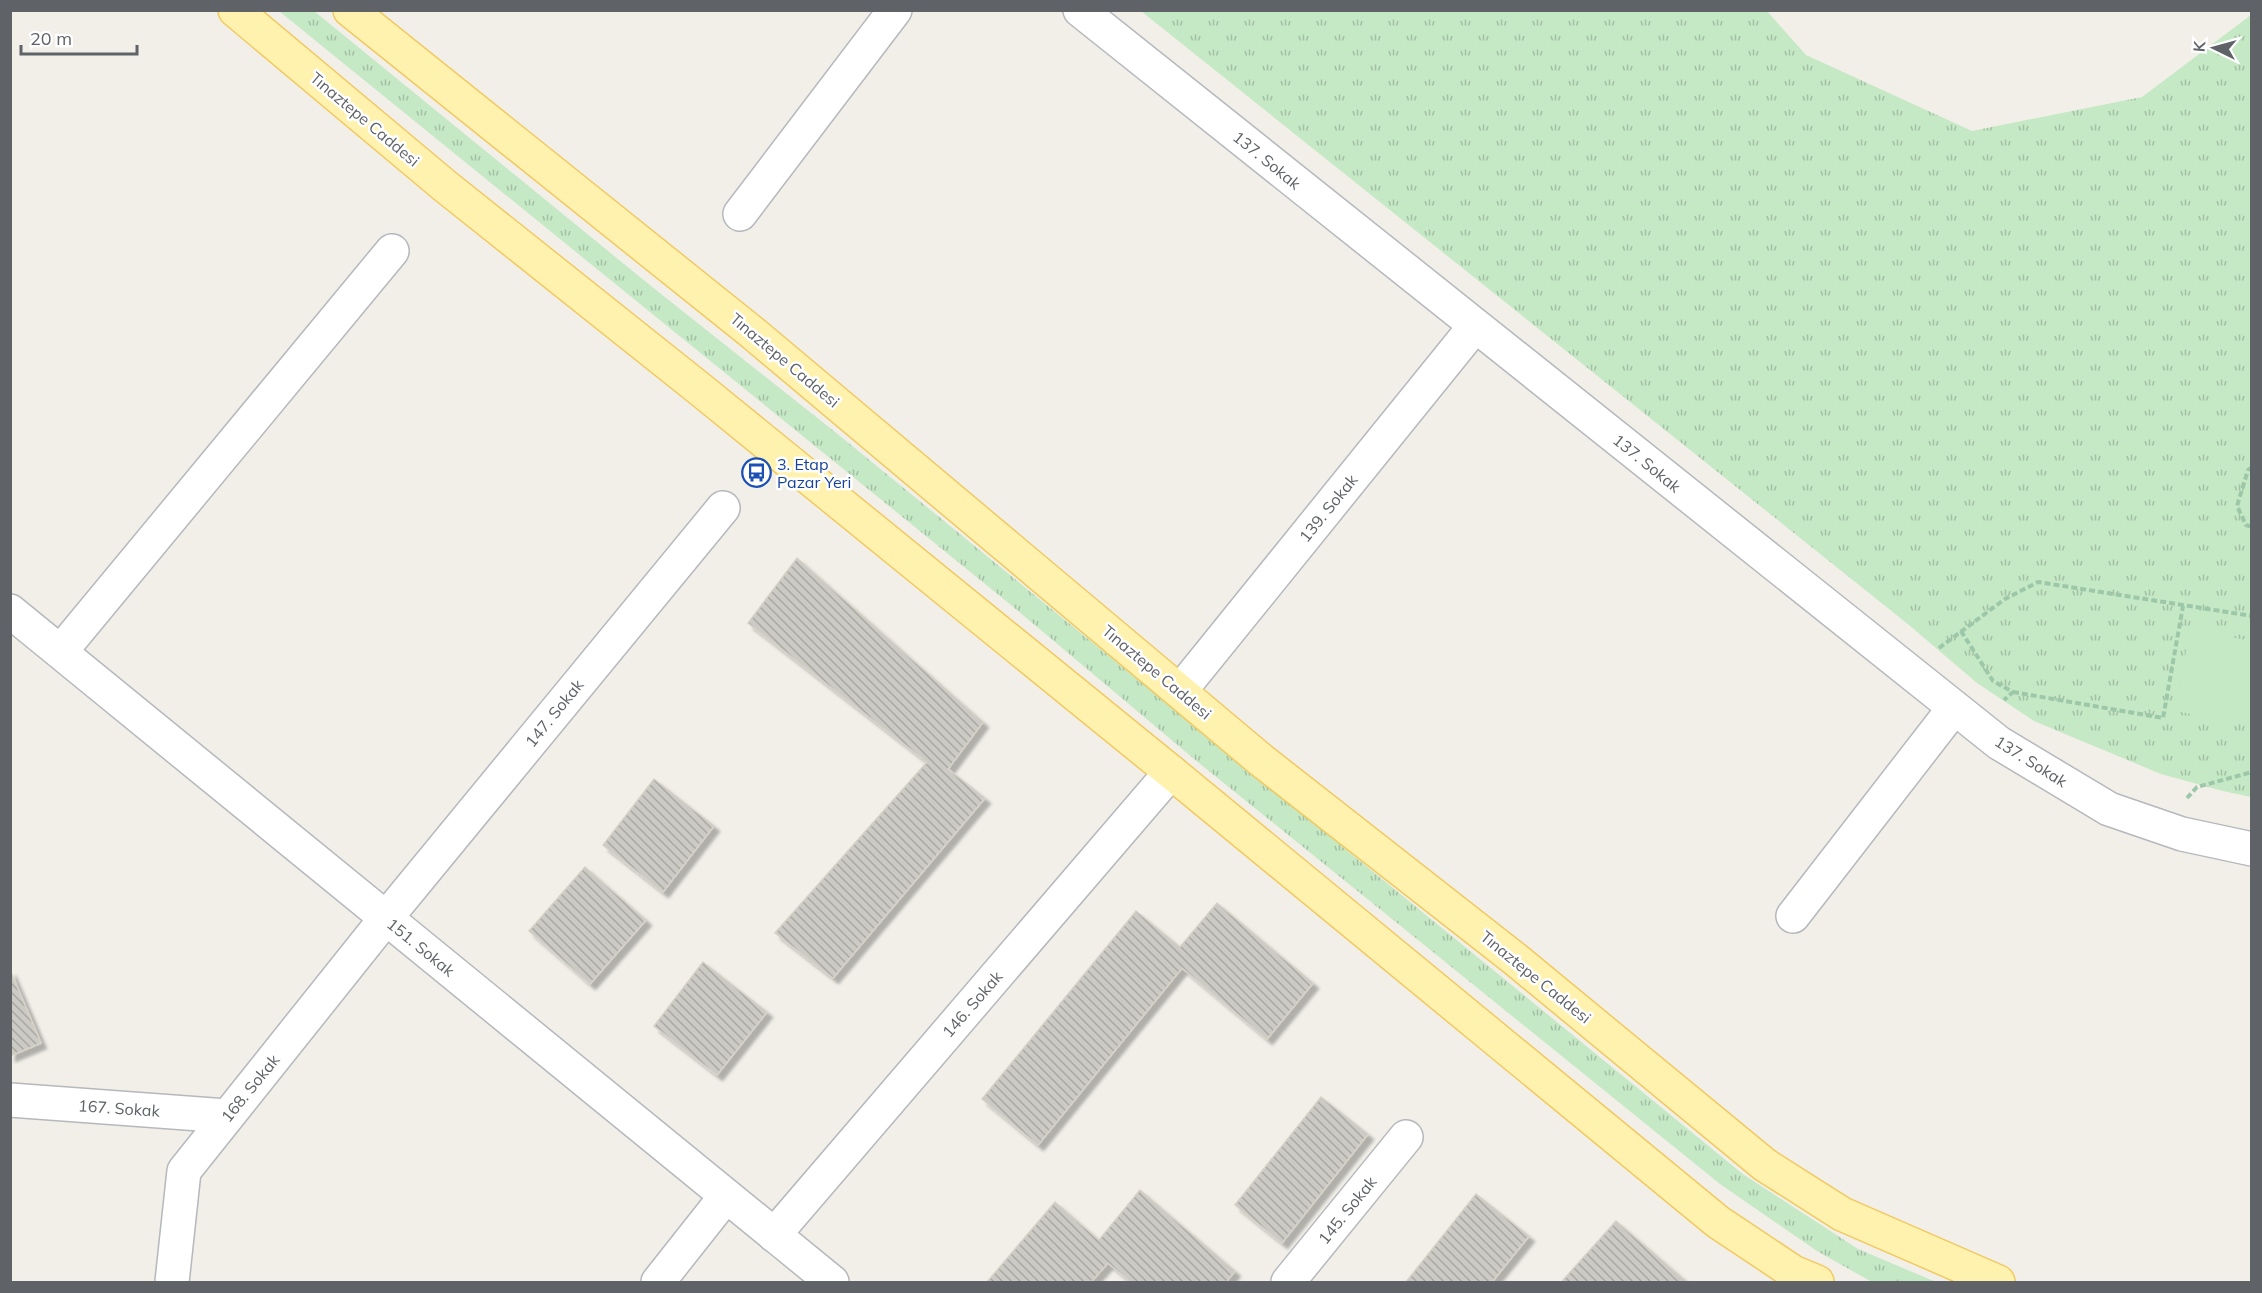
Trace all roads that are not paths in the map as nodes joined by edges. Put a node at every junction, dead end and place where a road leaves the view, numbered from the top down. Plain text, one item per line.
1 (235, 10) edge
2 (350, 10) edge
3 (895, 10) edge
4 (1080, 10) edge
5 (740, 214) dead end
6 (392, 251) dead end
7 (1475, 326) junction
8 (723, 508) dead end
9 (10, 610) edge
10 (61, 651) junction
11 (1180, 691) junction
12 (1966, 717) junction
13 (1170, 772) junction
14 (2252, 849) edge
15 (1793, 916) dead end
16 (386, 918) junction
17 (10, 1101) edge
18 (227, 1116) junction
19 (1406, 1137) dead end
20 (726, 1196) junction
21 (774, 1235) junction
22 (172, 1282) edge
23 (658, 1282) edge
24 (832, 1282) edge
25 (1288, 1282) edge
26 (1817, 1282) edge
27 (1998, 1282) edge

1 - 13 main road, Tınaztepe Caddesi
2 - 11 main road, Tınaztepe Caddesi
3 - 5 street
4 - 7 street, 137. Sokak
6 - 10 street
7 - 11 street, 139. Sokak
7 - 12 street, 137. Sokak
8 - 16 street, 147. Sokak
9 - 10 street, 151. Sokak
10 - 16 street, 151. Sokak
11 - 27 main road, Tınaztepe Caddesi
12 - 14 street, 137. Sokak
12 - 15 street
13 - 21 street, 146. Sokak
13 - 26 main road, Tınaztepe Caddesi
16 - 18 street, 168. Sokak
16 - 20 street, 151. Sokak
17 - 18 street, 167. Sokak
18 - 22 street, 168. Sokak
19 - 25 street, 145. Sokak
20 - 21 street, 151. Sokak
20 - 23 street
21 - 24 street, 151. Sokak

